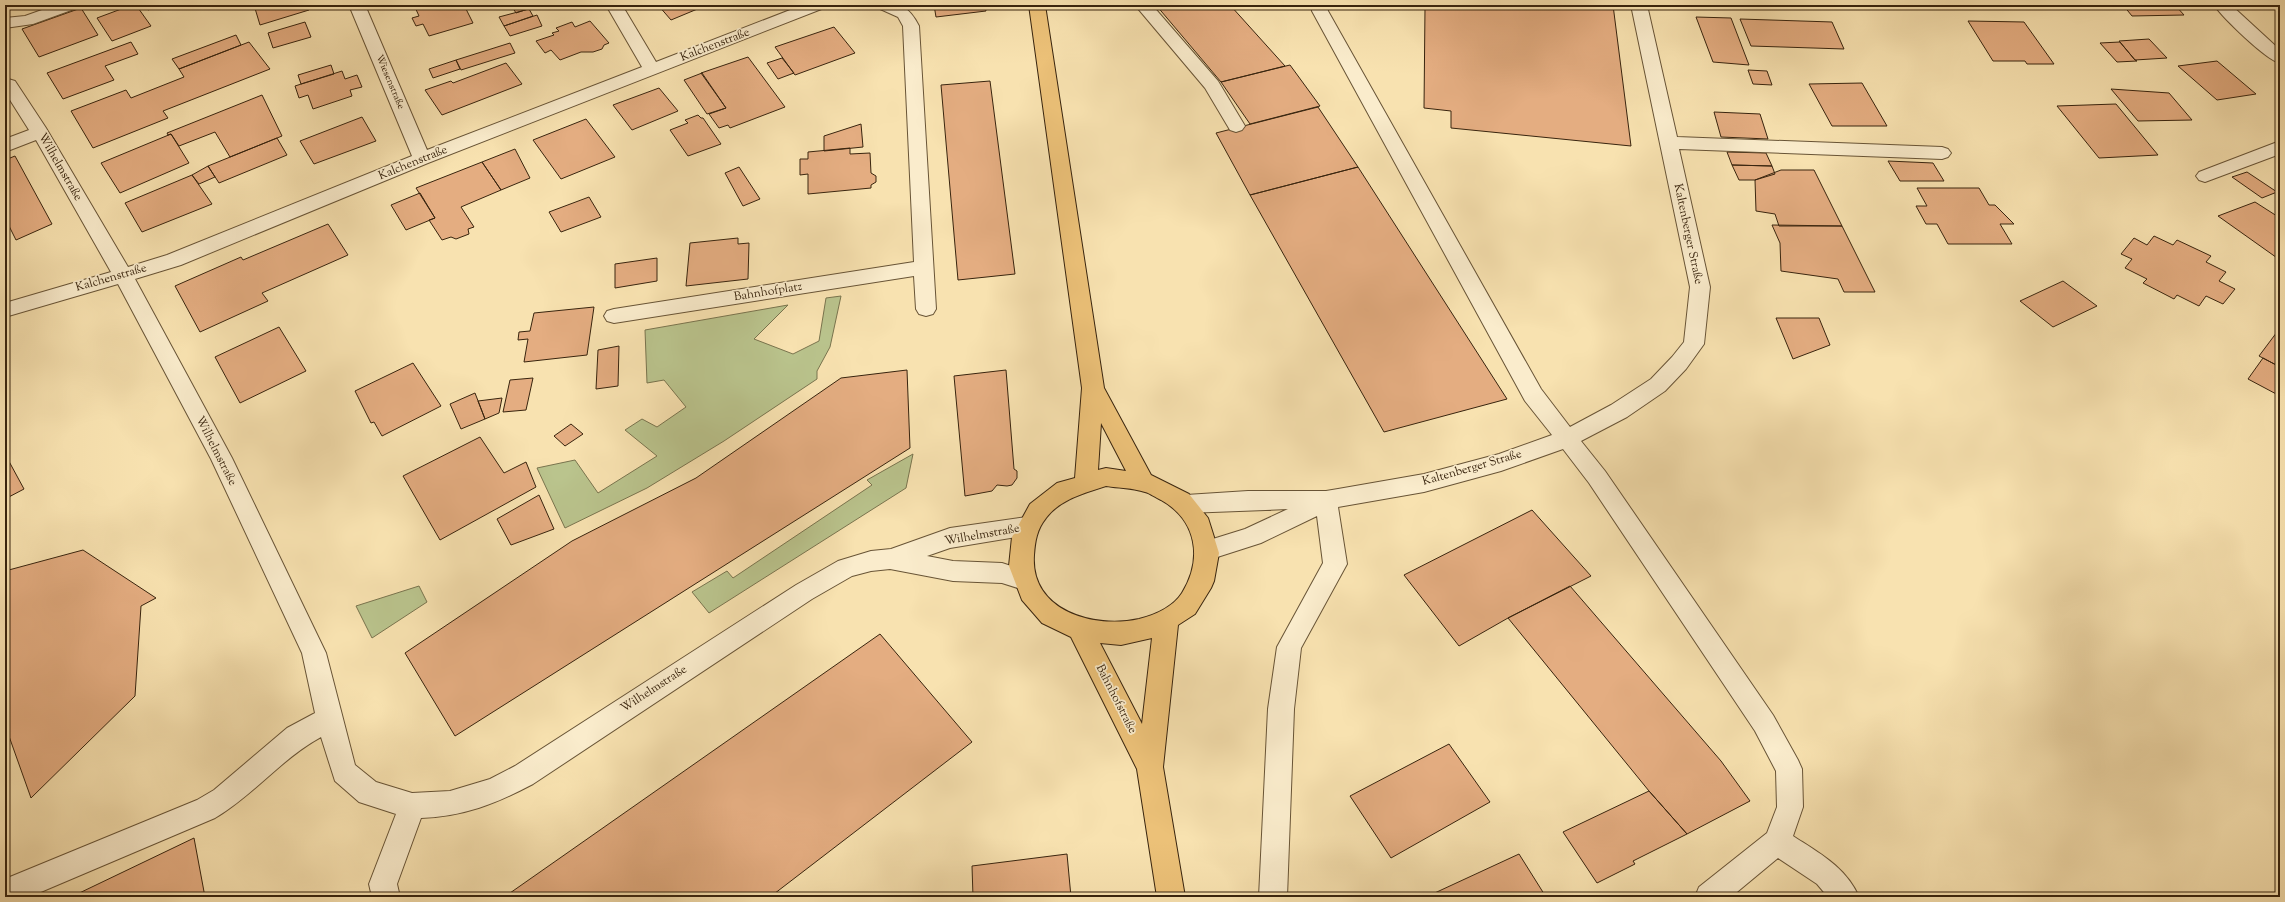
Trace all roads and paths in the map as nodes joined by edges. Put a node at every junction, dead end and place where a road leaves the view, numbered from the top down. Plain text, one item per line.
1 (17, 5) edge
2 (71, 5) edge
3 (358, 5) edge
4 (614, 5) edge
5 (818, 5) edge
6 (884, 5) edge
7 (1036, 5) edge
8 (1143, 5) edge
9 (1319, 5) edge
10 (1639, 5) edge
11 (2222, 5) edge
12 (5, 17) edge
13 (5, 23) edge
14 (2280, 58) edge
15 (652, 69) junction
16 (5, 83) edge
17 (1236, 126) dead end
18 (40, 132) junction
19 (1668, 143) junction
20 (5, 146) edge
21 (1942, 153) dead end
22 (2277, 153) edge
23 (422, 159) junction
24 (2205, 176) dead end
25 (923, 268) junction
26 (123, 275) junction
27 (926, 309) dead end
28 (5, 310) edge
29 (614, 316) dead end
30 (1093, 388) junction
31 (1566, 439) junction
32 (1142, 479) junction
33 (1086, 480) junction
34 (1326, 500) junction
35 (1186, 504) junction
36 (1027, 527) junction
37 (1208, 550) junction
38 (891, 559) junction
39 (1024, 580) junction
40 (1168, 620) junction
41 (1080, 630) junction
42 (328, 719) junction
43 (1150, 768) junction
44 (412, 806) junction
45 (1777, 842) junction
46 (5, 893) edge
47 (386, 897) edge
48 (1171, 897) edge
49 (1274, 897) edge
50 (1709, 897) edge
51 (1846, 897) edge

1 - 12 street
2 - 13 street
3 - 23 street, Wiesenstraße
4 - 15 street
5 - 15 street, Kalchenstraße
6 - 25 street
7 - 30 main road
8 - 17 street
9 - 31 street
10 - 19 street, Kaltenberger Straße
11 - 14 street
15 - 23 street, Kalchenstraße
16 - 18 street, Wilhelmstraße
18 - 20 street
18 - 26 street, Wilhelmstraße
19 - 21 street
19 - 31 street, Kaltenberger Straße
22 - 24 street
23 - 26 street, Kalchenstraße
25 - 27 street
25 - 29 street, Bahnhofplatz
26 - 28 street, Kalchenstraße
26 - 42 street, Wilhelmstraße
30 - 32 main road
30 - 33 main road
31 - 34 street, Kaltenberger Straße
31 - 45 street
32 - 33 main road
32 - 35 main road
33 - 36 main road
34 - 35 street, Kaltenberger Straße
34 - 37 street, Kaltenberger Straße
34 - 49 street
35 - 37 main road
36 - 38 street, Wilhelmstraße
36 - 39 main road
37 - 40 main road
38 - 39 street, Wilhelmstraße
38 - 44 street, Wilhelmstraße
39 - 41 main road
40 - 41 main road
40 - 43 main road, Bahnhofstraße
41 - 43 main road, Bahnhofstraße
42 - 44 street, Wilhelmstraße
42 - 46 street
43 - 48 main road, Bahnhofstraße
44 - 47 street
45 - 50 street
45 - 51 street

